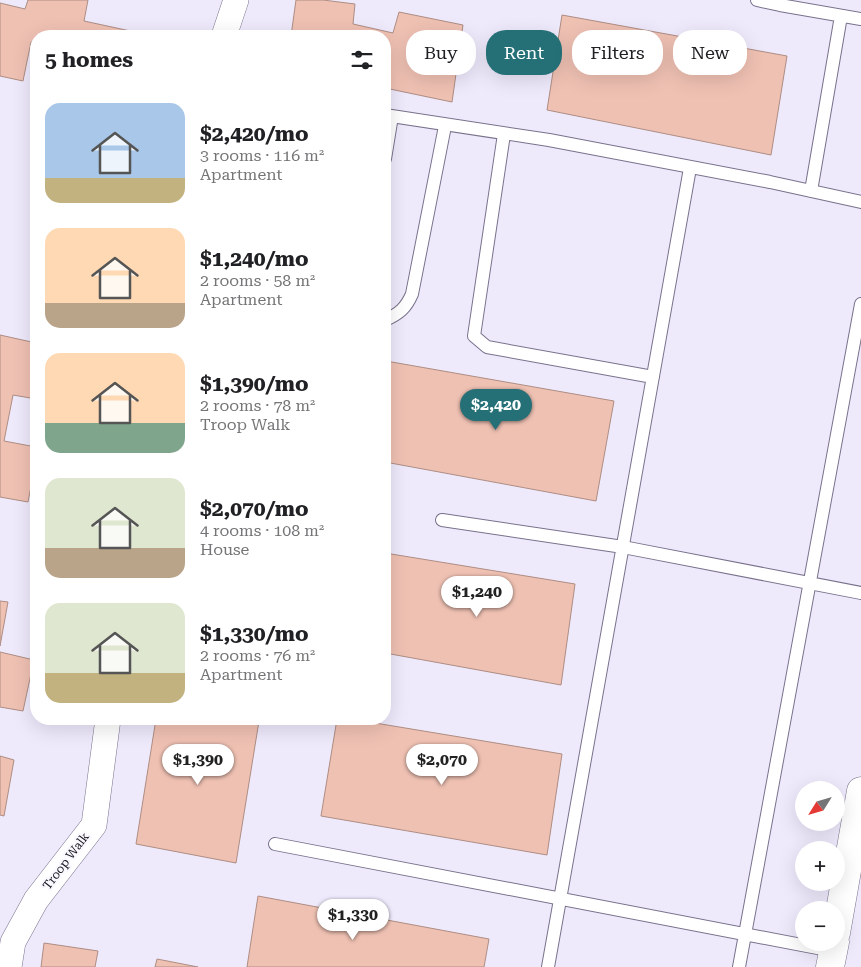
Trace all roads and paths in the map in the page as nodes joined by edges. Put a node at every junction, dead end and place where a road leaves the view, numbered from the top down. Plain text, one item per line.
1 (236, 0) edge
2 (757, 0) edge
3 (780, 2) edge
4 (841, 16) junction
5 (861, 19) edge
6 (226, 30) edge
7 (391, 117) edge
8 (445, 126) junction
9 (504, 134) junction
10 (690, 168) junction
11 (811, 191) junction
12 (861, 202) edge
13 (861, 304) edge
14 (391, 317) edge
15 (653, 376) junction
16 (442, 520) dead end
17 (622, 547) junction
18 (810, 584) junction
19 (861, 593) edge
20 (107, 725) edge
21 (861, 791) edge
22 (275, 844) dead end
23 (560, 899) junction
24 (842, 901) edge
25 (745, 933) junction
26 (795, 941) edge
27 (9, 967) edge
28 (548, 967) edge
29 (739, 967) edge

1 - 6 street
2 - 3 lane
3 - 4 lane
4 - 5 lane
4 - 11 lane
7 - 8 lane
8 - 9 lane
8 - 14 lane
9 - 10 lane
9 - 15 lane
10 - 11 lane
10 - 15 lane
11 - 12 lane
13 - 18 lane
15 - 17 lane
16 - 17 lane
17 - 18 lane
17 - 23 lane
18 - 19 lane
18 - 25 lane
20 - 27 street, Troop Walk
21 - 24 street
22 - 23 lane
23 - 25 lane
23 - 28 lane
25 - 26 lane
25 - 29 lane

